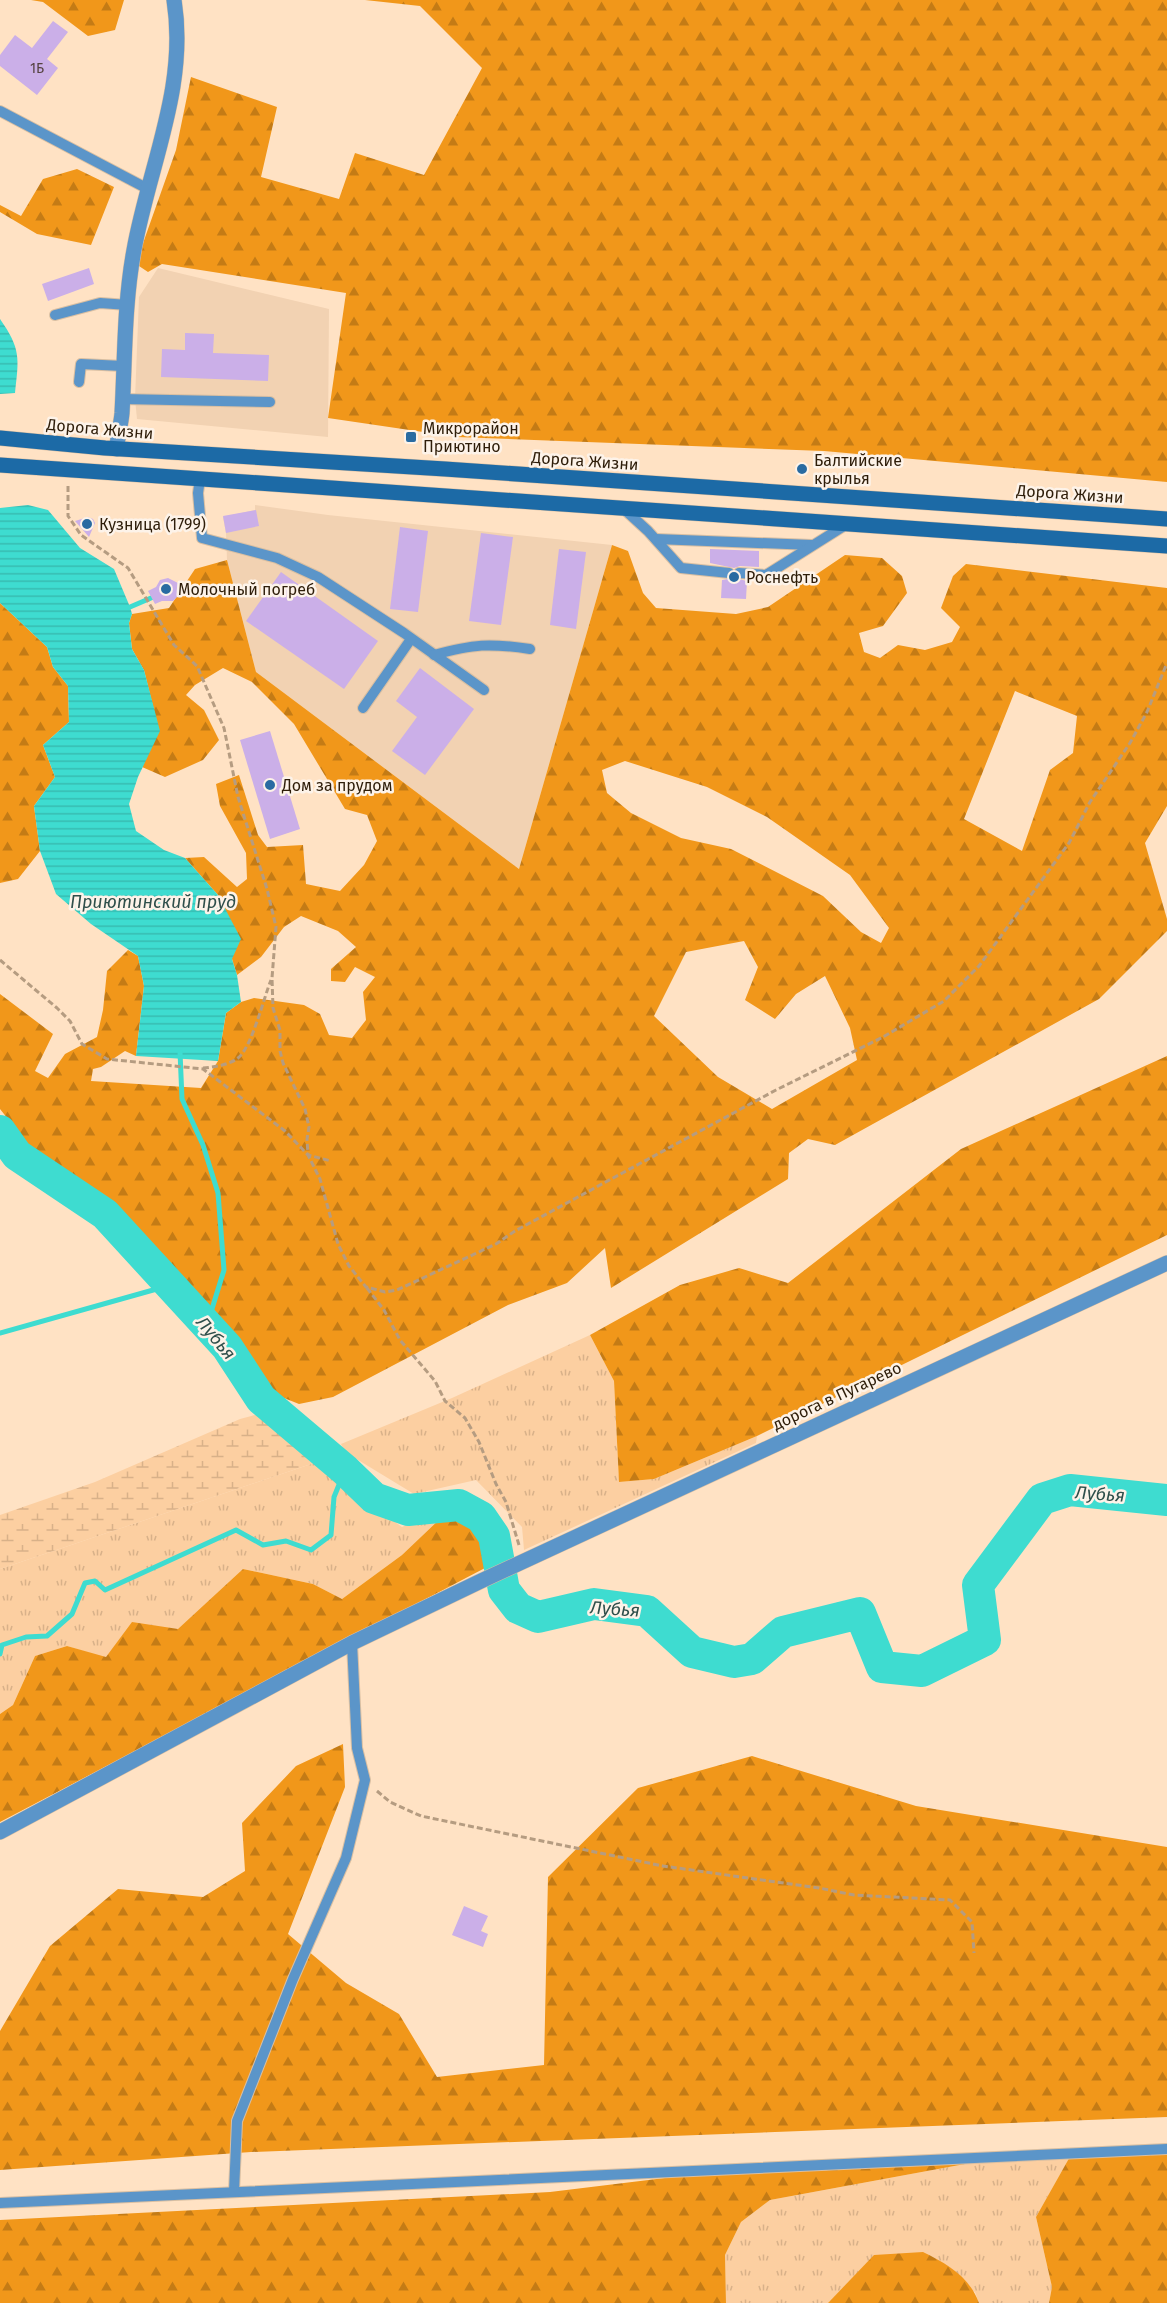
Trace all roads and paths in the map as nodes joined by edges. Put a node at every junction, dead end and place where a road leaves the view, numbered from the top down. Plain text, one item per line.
1 (174, 0) edge
2 (0, 111) edge
3 (148, 189) junction
4 (128, 304) junction
5 (55, 315) dead end
6 (123, 366) junction
7 (79, 382) dead end
8 (122, 399) junction
9 (270, 402) dead end
10 (5, 438) edge
11 (117, 449) junction
12 (4, 466) edge
13 (200, 479) junction
14 (68, 484) dead end
15 (624, 508) junction
16 (1167, 519) edge
17 (848, 523) junction
18 (656, 539) junction
19 (812, 545) junction
20 (1167, 546) edge
21 (411, 639) junction
22 (530, 649) dead end
23 (434, 655) junction
24 (1167, 663) edge
25 (484, 690) dead end
26 (363, 708) dead end
27 (0, 960) edge
28 (272, 978) junction
29 (198, 1069) junction
30 (308, 1155) junction
31 (331, 1161) dead end
32 (1167, 1263) edge
33 (366, 1287) junction
34 (523, 1561) junction
35 (352, 1643) junction
36 (365, 1780) junction
37 (0, 1832) edge
38 (974, 1953) dead end
39 (1167, 2149) edge
40 (234, 2192) junction
41 (0, 2203) edge

1 - 3 street
2 - 3 lane
3 - 4 street
4 - 5 lane
4 - 6 street
6 - 7 lane
6 - 8 street
8 - 9 lane
8 - 11 street
10 - 11 main road, Дорога Жизни
11 - 16 main road, Дорога Жизни
12 - 13 main road
13 - 15 main road
13 - 21 lane
14 - 28 path
15 - 17 main road
15 - 18 lane
17 - 19 lane
17 - 20 main road
18 - 19 lane
18 - 19 lane
21 - 23 lane
21 - 26 lane
22 - 23 lane
23 - 25 lane
24 - 33 path
27 - 29 path
28 - 29 path
28 - 30 path
29 - 30 path
30 - 31 path
30 - 33 path
32 - 34 street, дорога в Пугарево
33 - 34 path
34 - 35 street, дорога в Пугарево
35 - 36 lane
35 - 37 street, дорога в Пугарево
36 - 38 path
36 - 40 lane
39 - 40 lane
40 - 41 lane

